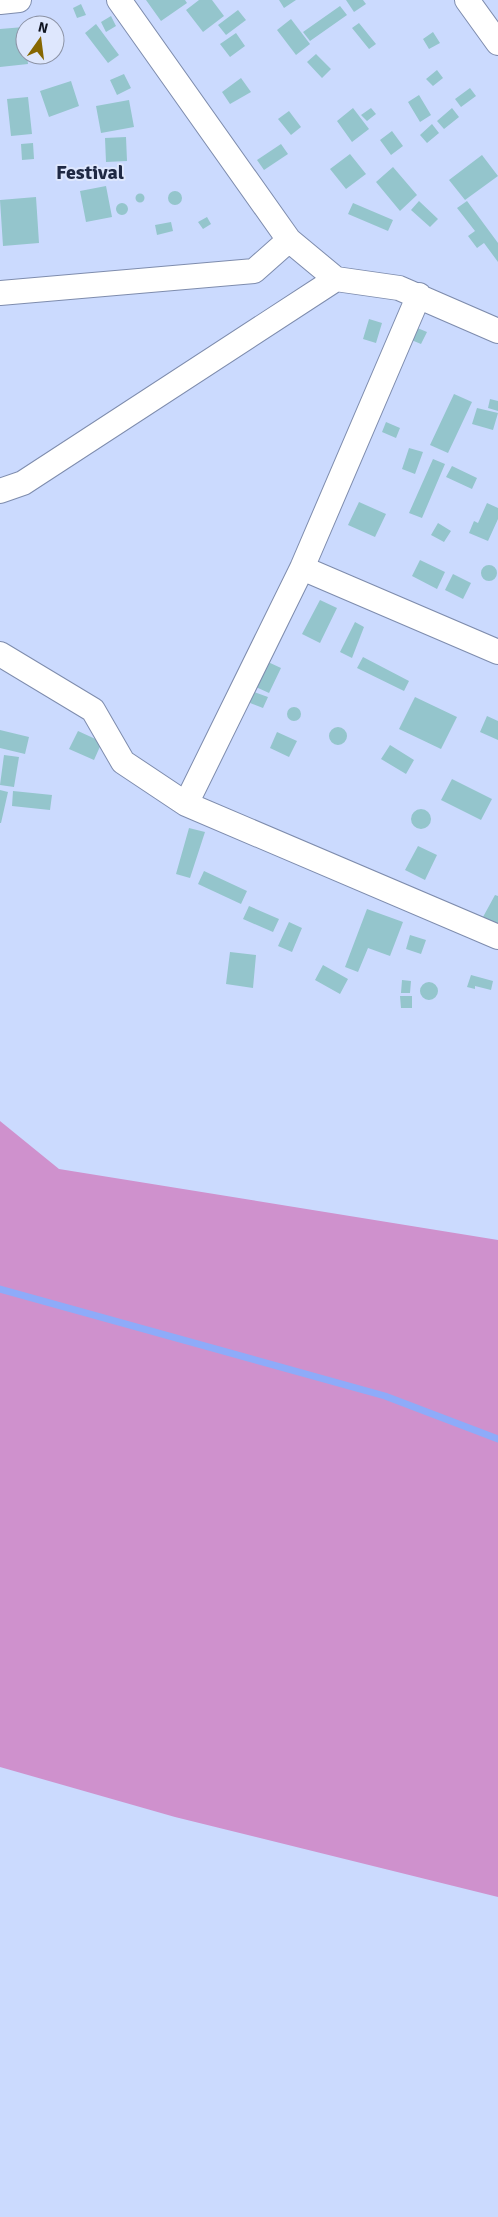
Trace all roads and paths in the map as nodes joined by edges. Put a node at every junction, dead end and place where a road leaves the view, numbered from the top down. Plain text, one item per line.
1 (18, 0) edge
2 (119, 0) edge
3 (467, 0) edge
4 (0, 2) edge
5 (498, 43) edge
6 (289, 240) junction
7 (336, 280) junction
8 (0, 293) edge
9 (418, 295) junction
10 (498, 331) edge
11 (0, 491) edge
12 (302, 568) junction
13 (498, 652) edge
14 (2, 660) edge
15 (186, 804) junction
16 (498, 937) edge

1 - 4 street
2 - 6 street
3 - 5 street
6 - 7 street
6 - 8 street
7 - 9 street
7 - 11 street
9 - 10 street
9 - 12 street
12 - 13 street
12 - 15 street
14 - 15 street
15 - 16 street

